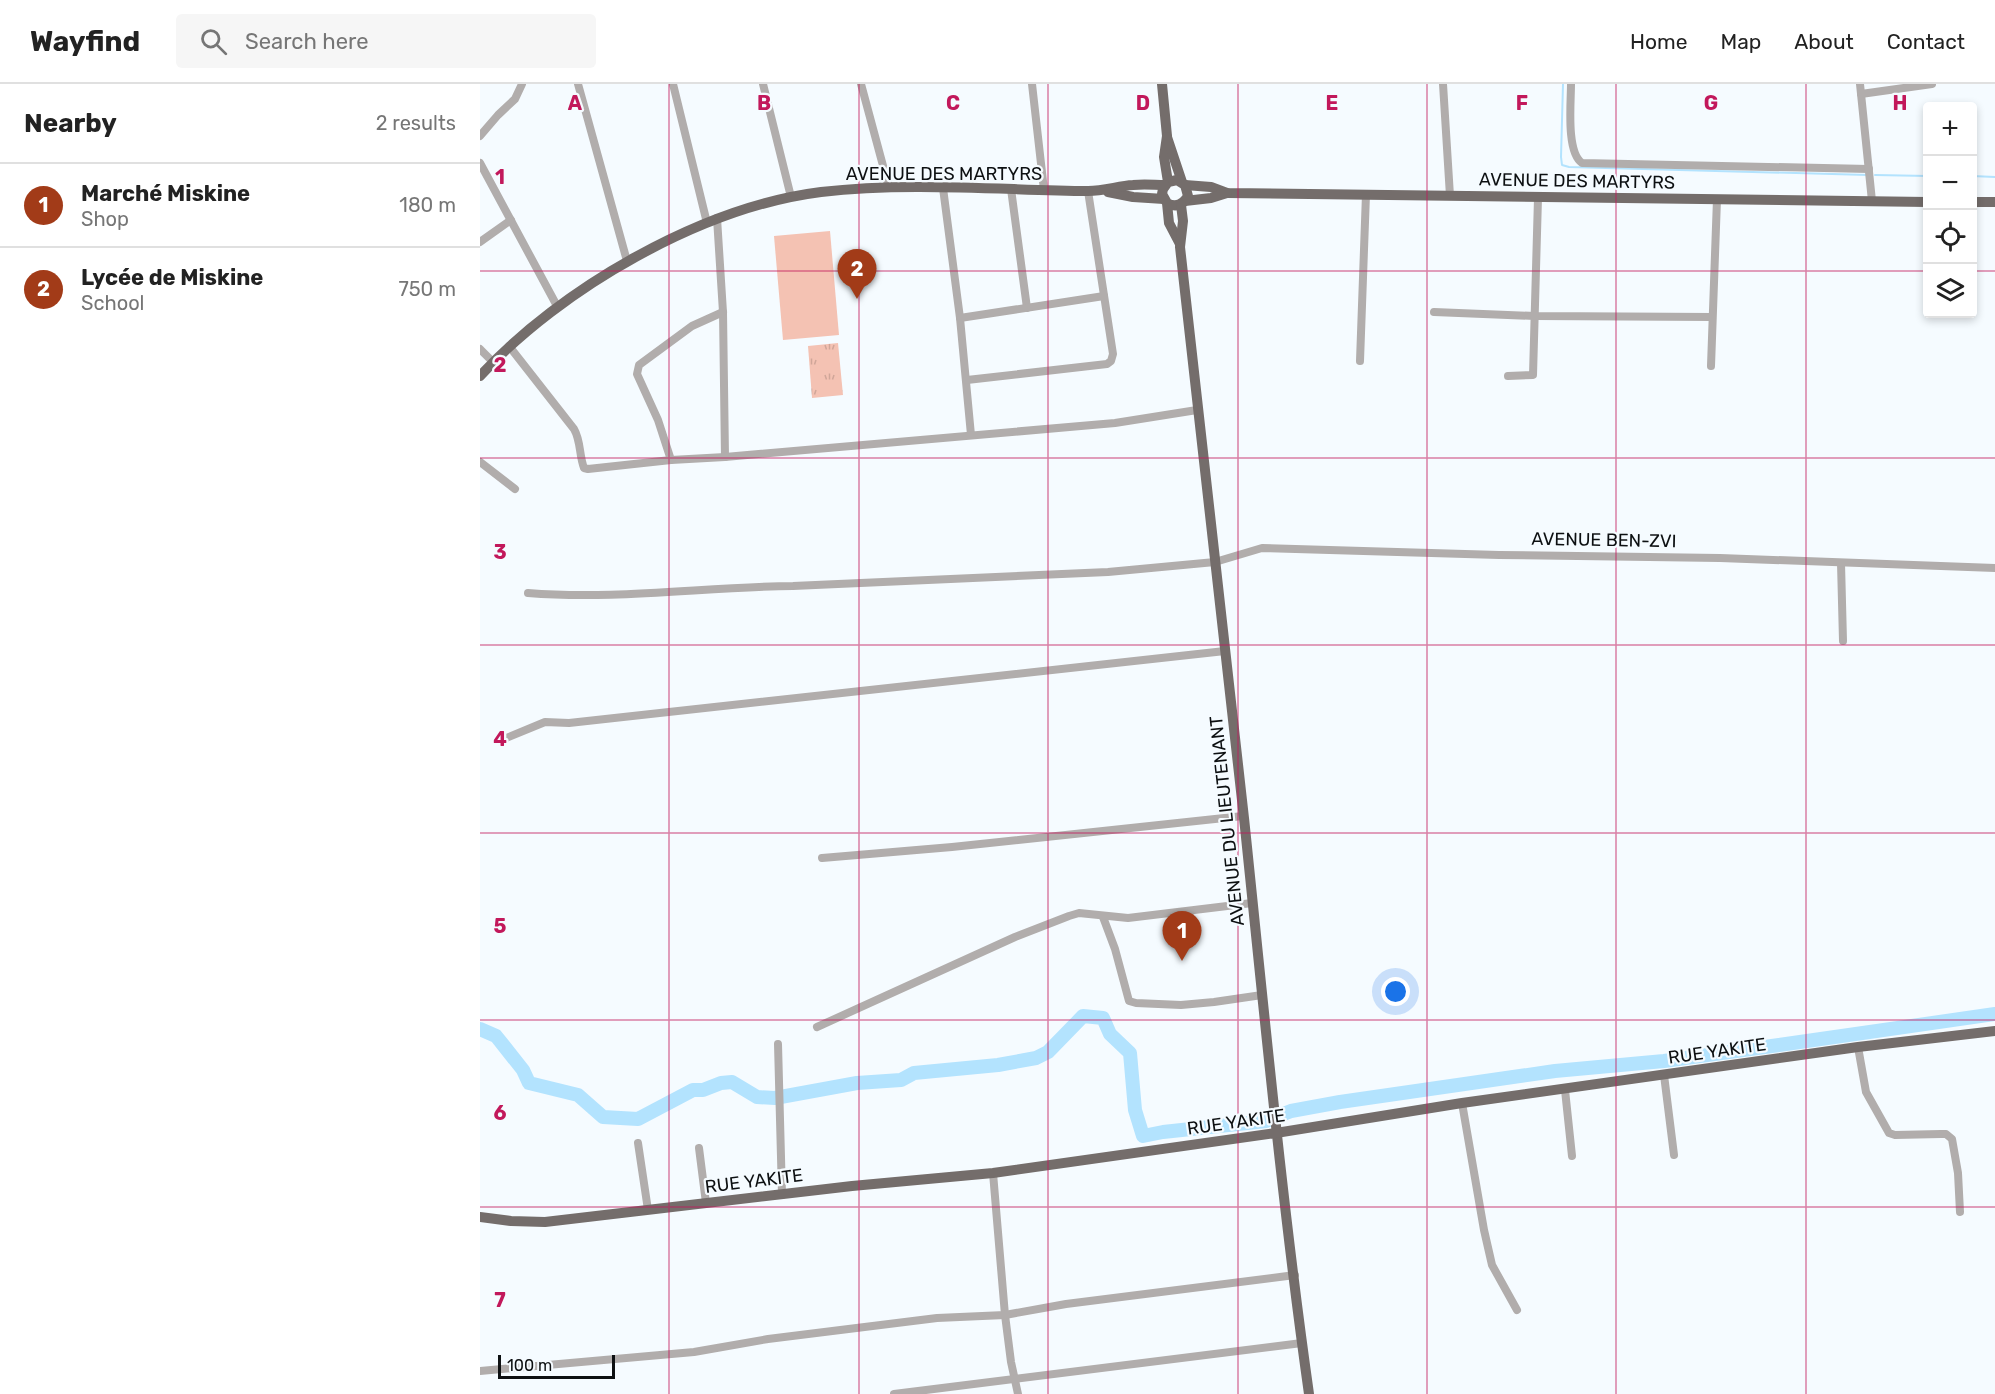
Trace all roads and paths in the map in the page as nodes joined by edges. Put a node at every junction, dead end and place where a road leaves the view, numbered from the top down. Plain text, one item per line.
1 (522, 84) edge
2 (578, 84) edge
3 (673, 84) edge
4 (763, 84) edge
5 (861, 84) edge
6 (1032, 84) edge
7 (1162, 84) edge
8 (1443, 84) edge
9 (1571, 84) edge
10 (1860, 84) edge
11 (1932, 84) edge
12 (1861, 94) junction
13 (480, 136) edge
14 (1167, 136) junction
15 (480, 163) edge
16 (1869, 169) junction
17 (1167, 183) junction
18 (1183, 183) junction
19 (889, 188) junction
20 (943, 189) junction
21 (1011, 189) junction
22 (1044, 190) junction
23 (1088, 190) junction
24 (1102, 190) junction
25 (1227, 193) junction
26 (1366, 194) junction
27 (1450, 196) junction
28 (791, 197) junction
29 (1538, 198) junction
30 (1717, 199) junction
31 (1165, 201) junction
32 (1872, 201) junction
33 (1923, 201) edge
34 (1977, 202) edge
35 (1995, 202) edge
36 (1183, 203) junction
37 (717, 218) junction
38 (511, 220) junction
39 (707, 223) junction
40 (480, 242) edge
41 (1180, 244) junction
42 (627, 261) junction
43 (1104, 296) junction
44 (557, 306) junction
45 (1027, 308) junction
46 (723, 312) junction
47 (1434, 312) dead end
48 (1535, 316) junction
49 (1712, 317) junction
50 (960, 318) junction
51 (509, 346) junction
52 (480, 349) edge
53 (1360, 361) dead end
54 (493, 362) junction
55 (1711, 366) dead end
56 (480, 376) edge
57 (1508, 376) dead end
58 (967, 380) junction
59 (1197, 410) junction
60 (971, 435) junction
61 (725, 457) junction
62 (671, 460) junction
63 (480, 462) edge
64 (515, 489) dead end
65 (1215, 562) junction
66 (1841, 563) junction
67 (1995, 568) edge
68 (528, 593) dead end
69 (1843, 641) dead end
70 (1225, 651) junction
71 (499, 741) dead end
72 (1243, 816) junction
73 (822, 858) dead end
74 (1252, 903) junction
75 (1103, 916) junction
76 (1262, 995) junction
77 (817, 1027) dead end
78 (1995, 1031) edge
79 (778, 1044) dead end
80 (1858, 1047) junction
81 (1664, 1075) junction
82 (1565, 1090) junction
83 (1462, 1103) junction
84 (1276, 1130) junction
85 (638, 1143) dead end
86 (699, 1148) dead end
87 (1674, 1155) dead end
88 (1572, 1156) dead end
89 (993, 1173) junction
90 (782, 1195) junction
91 (706, 1203) junction
92 (648, 1210) junction
93 (1960, 1212) dead end
94 (480, 1216) edge
95 (1295, 1275) junction
96 (1517, 1310) dead end
97 (1005, 1314) junction
98 (1302, 1342) junction
99 (480, 1371) edge
100 (1015, 1380) junction
101 (894, 1394) edge
102 (1018, 1394) edge
103 (1309, 1394) edge

1 - 13 street
2 - 42 street
3 - 39 street
4 - 28 street
5 - 19 street
6 - 22 street
7 - 14 main road
8 - 27 street
9 - 16 street
10 - 12 street
11 - 12 street
12 - 16 street
14 - 17 main road
14 - 18 main road
15 - 38 street
16 - 32 street
17 - 18 main road
17 - 24 main road, AVENUE DES MARTYRS
17 - 31 main road
18 - 25 main road, AVENUE DES MARTYRS
18 - 36 main road
19 - 20 main road, AVENUE DES MARTYRS
19 - 28 main road, AVENUE DES MARTYRS
20 - 21 main road, AVENUE DES MARTYRS
20 - 50 street
21 - 22 main road, AVENUE DES MARTYRS
21 - 45 street
22 - 23 main road, AVENUE DES MARTYRS
23 - 24 main road, AVENUE DES MARTYRS
23 - 43 street
24 - 31 main road, AVENUE DES MARTYRS
25 - 26 main road, AVENUE DES MARTYRS
25 - 36 main road, AVENUE DES MARTYRS
26 - 27 main road, AVENUE DES MARTYRS
26 - 53 street
27 - 29 main road, AVENUE DES MARTYRS
28 - 37 main road, AVENUE DES MARTYRS
29 - 30 main road, AVENUE DES MARTYRS
29 - 48 street
30 - 32 main road, AVENUE DES MARTYRS
30 - 49 street
31 - 36 main road
31 - 41 main road, AVENUE DU LIEUTENANT
32 - 33 main road, AVENUE DES MARTYRS
34 - 35 main road
36 - 41 main road, AVENUE DU LIEUTENANT
37 - 39 main road, AVENUE DES MARTYRS
37 - 46 street
38 - 40 street
38 - 44 street
39 - 42 main road, AVENUE DES MARTYRS
41 - 59 main road, AVENUE DU LIEUTENANT
42 - 44 main road, AVENUE DES MARTYRS
43 - 45 street
43 - 58 street
44 - 51 main road, AVENUE DES MARTYRS
45 - 50 street
46 - 61 street
46 - 62 street
47 - 48 street
48 - 49 street
48 - 57 street
49 - 55 street
50 - 58 street
51 - 54 main road, AVENUE DES MARTYRS
51 - 62 street
52 - 54 street
54 - 56 main road, AVENUE DES MARTYRS
58 - 60 street
59 - 60 street
59 - 65 main road, AVENUE DU LIEUTENANT
60 - 61 street
61 - 62 street
63 - 64 street
65 - 66 street, AVENUE BEN-ZVI
65 - 68 street, AVENUE BEN-ZVI
65 - 70 main road, AVENUE DU LIEUTENANT
66 - 67 street, AVENUE BEN-ZVI
66 - 69 street
70 - 71 street
70 - 72 main road, AVENUE DU LIEUTENANT
72 - 73 street
72 - 74 main road, AVENUE DU LIEUTENANT
74 - 75 street
74 - 76 main road, AVENUE DU LIEUTENANT
75 - 76 street
75 - 77 street
76 - 84 main road, AVENUE DU LIEUTENANT
78 - 80 main road, RUE YAKITE
79 - 90 street
80 - 81 main road, RUE YAKITE
80 - 93 street
81 - 82 main road, RUE YAKITE
81 - 87 street
82 - 83 main road, RUE YAKITE
82 - 88 street
83 - 84 main road, RUE YAKITE
83 - 96 street
84 - 89 main road, RUE YAKITE
84 - 95 main road, AVENUE DU LIEUTENANT
85 - 92 street
86 - 91 street
89 - 90 main road, RUE YAKITE
89 - 97 street
90 - 91 main road, RUE YAKITE
91 - 92 main road, RUE YAKITE
92 - 94 main road, RUE YAKITE
95 - 97 street
95 - 98 main road, AVENUE DU LIEUTENANT
97 - 99 street
97 - 100 street
98 - 100 street
98 - 103 main road, AVENUE DU LIEUTENANT
100 - 101 street
100 - 102 street

